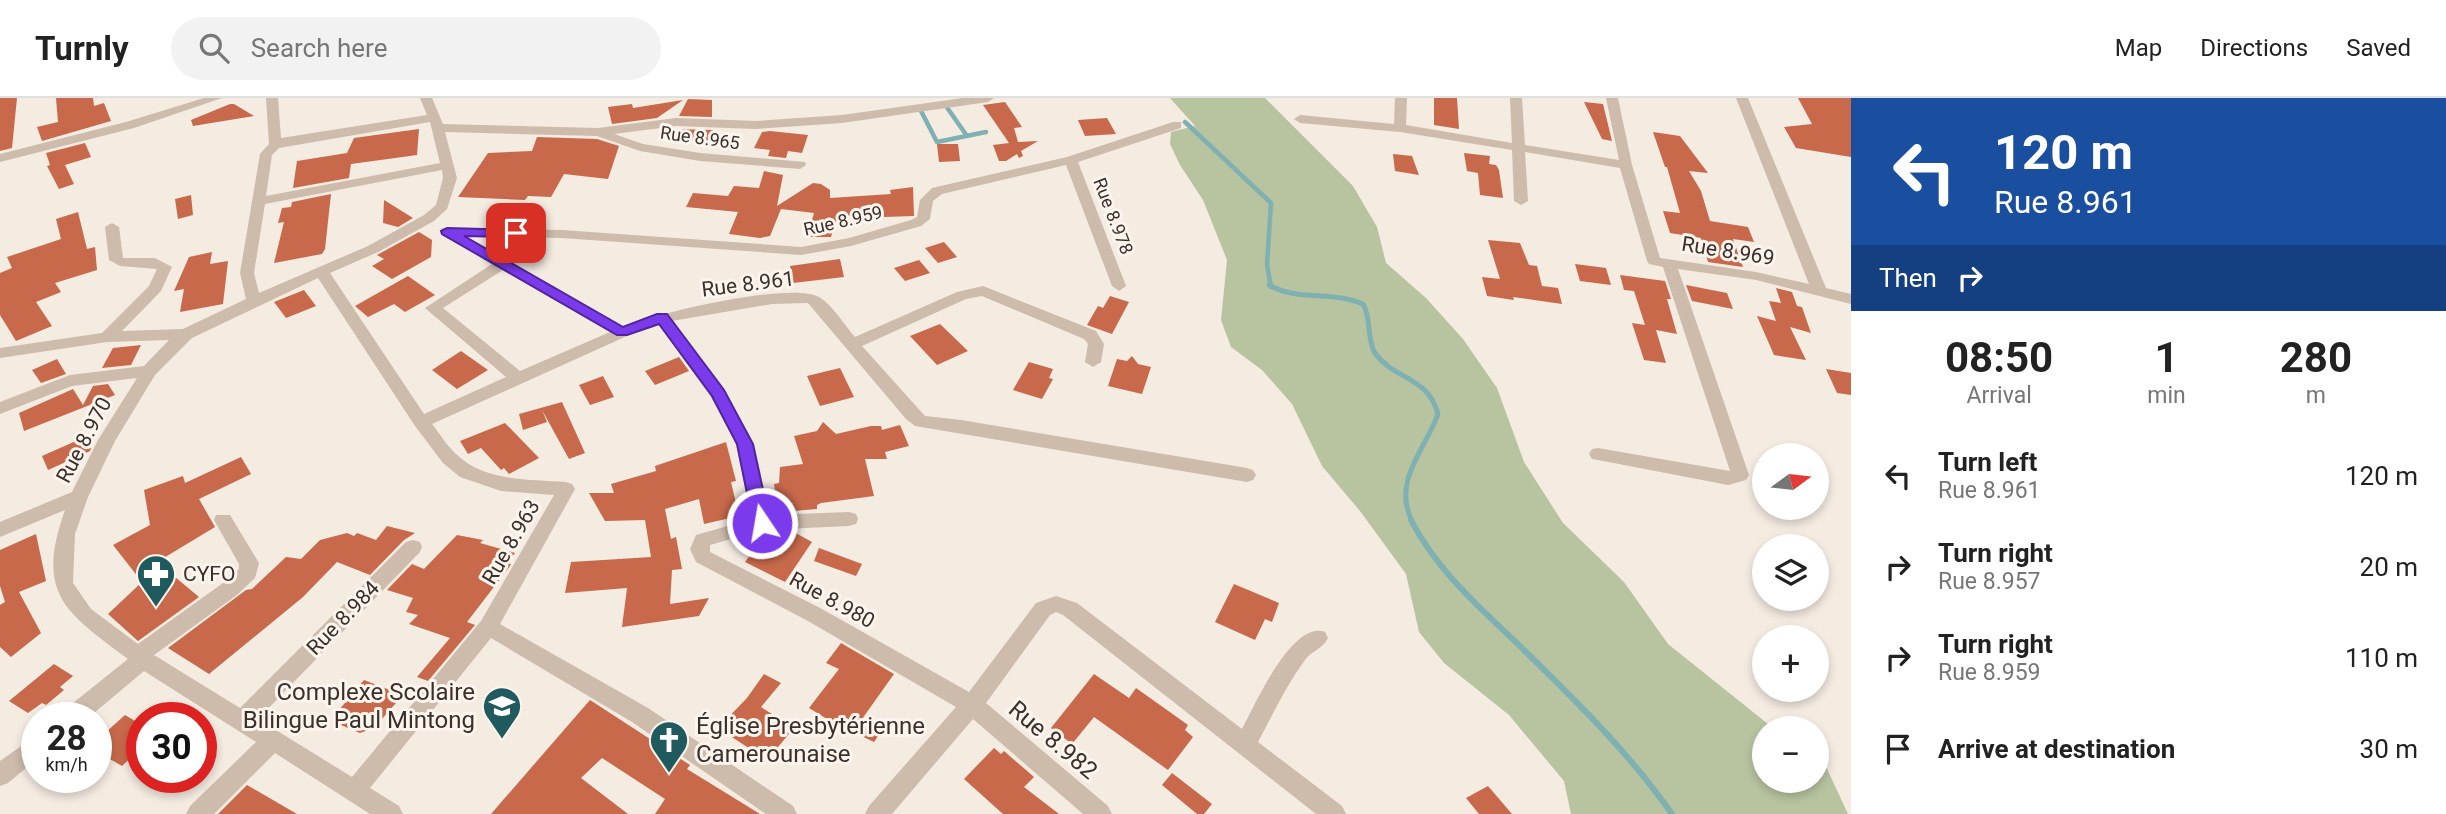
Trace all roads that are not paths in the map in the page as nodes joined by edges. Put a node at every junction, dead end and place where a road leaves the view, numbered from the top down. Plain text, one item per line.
1 (216, 98) edge
2 (272, 98) edge
3 (426, 98) edge
4 (988, 98) edge
5 (1401, 98) edge
6 (1516, 98) edge
7 (1612, 98) edge
8 (1742, 98) edge
9 (181, 103) edge
10 (1300, 120) dead end
11 (436, 123) junction
12 (1177, 125) dead end
13 (1400, 128) junction
14 (598, 132) junction
15 (275, 145) junction
16 (1520, 149) junction
17 (0, 158) edge
18 (1071, 160) junction
19 (448, 165) junction
20 (800, 165) dead end
21 (1626, 165) junction
22 (258, 201) junction
23 (1521, 201) dead end
24 (429, 218) junction
25 (112, 227) dead end
26 (447, 231) junction
27 (1669, 262) junction
28 (503, 263) junction
29 (322, 273) junction
30 (1119, 286) dead end
31 (1819, 290) junction
32 (1851, 299) edge
33 (254, 302) junction
34 (662, 318) junction
35 (622, 332) junction
36 (186, 334) junction
37 (107, 337) junction
38 (852, 344) junction
39 (0, 353) edge
40 (1093, 362) dead end
41 (149, 371) junction
42 (519, 379) junction
43 (0, 408) edge
44 (421, 422) junction
45 (1598, 454) dead end
46 (1247, 475) dead end
47 (79, 496) junction
48 (849, 519) dead end
49 (223, 520) dead end
50 (762, 523) junction
51 (0, 530) edge
52 (413, 547) dead end
53 (488, 627) junction
54 (1318, 638) dead end
55 (140, 657) junction
56 (89, 702) edge
57 (972, 705) junction
58 (243, 720) junction
59 (274, 739) junction
60 (1245, 745) junction
61 (21, 758) edge
62 (0, 775) edge
63 (355, 789) junction
64 (198, 814) edge
65 (391, 814) edge
66 (785, 814) edge
67 (877, 814) edge
68 (1100, 814) edge
69 (1334, 814) edge

1 - 9 street
2 - 15 street
3 - 11 street, Rue 8.970
4 - 14 street
5 - 13 street
6 - 16 street
7 - 21 street
8 - 31 street
9 - 17 street
10 - 13 street
11 - 14 street
11 - 15 street
11 - 19 street, Rue 8.970
12 - 18 street, Rue 8.959
13 - 16 street
14 - 20 street, Rue 8.965
15 - 22 street
16 - 21 street
16 - 23 street
18 - 26 street, Rue 8.959
18 - 30 street, Rue 8.978
19 - 22 street
19 - 24 street, Rue 8.970
21 - 27 street, Rue 8.969
22 - 33 street
24 - 26 street
24 - 29 street, Rue 8.970
25 - 37 street
26 - 28 street
27 - 31 street, Rue 8.969
27 - 45 street
28 - 35 street
28 - 42 street
29 - 33 street, Rue 8.970
29 - 44 street, Rue 8.963
31 - 32 street, Rue 8.969
33 - 36 street, Rue 8.970
34 - 35 street, Rue 8.961
34 - 38 street, Rue 8.961
34 - 50 street
35 - 42 street, Rue 8.961
36 - 37 street
36 - 41 street, Rue 8.970
37 - 39 street
38 - 40 street
38 - 46 street, Rue 8.961
41 - 43 street
41 - 47 street, Rue 8.970
42 - 44 street, Rue 8.961
44 - 53 street, Rue 8.963
47 - 51 street
47 - 55 street, Rue 8.970
48 - 50 street
49 - 55 street
50 - 57 street, Rue 8.980
52 - 58 street, Rue 8.984
53 - 63 street, Rue 8.963
53 - 66 street
54 - 60 street
55 - 56 street
55 - 58 street, Rue 8.970
57 - 60 street
57 - 67 street
57 - 68 street, Rue 8.982
58 - 59 street, Rue 8.970
59 - 63 street, Rue 8.970
59 - 64 street
60 - 69 street
61 - 62 street
63 - 65 street, Rue 8.970

